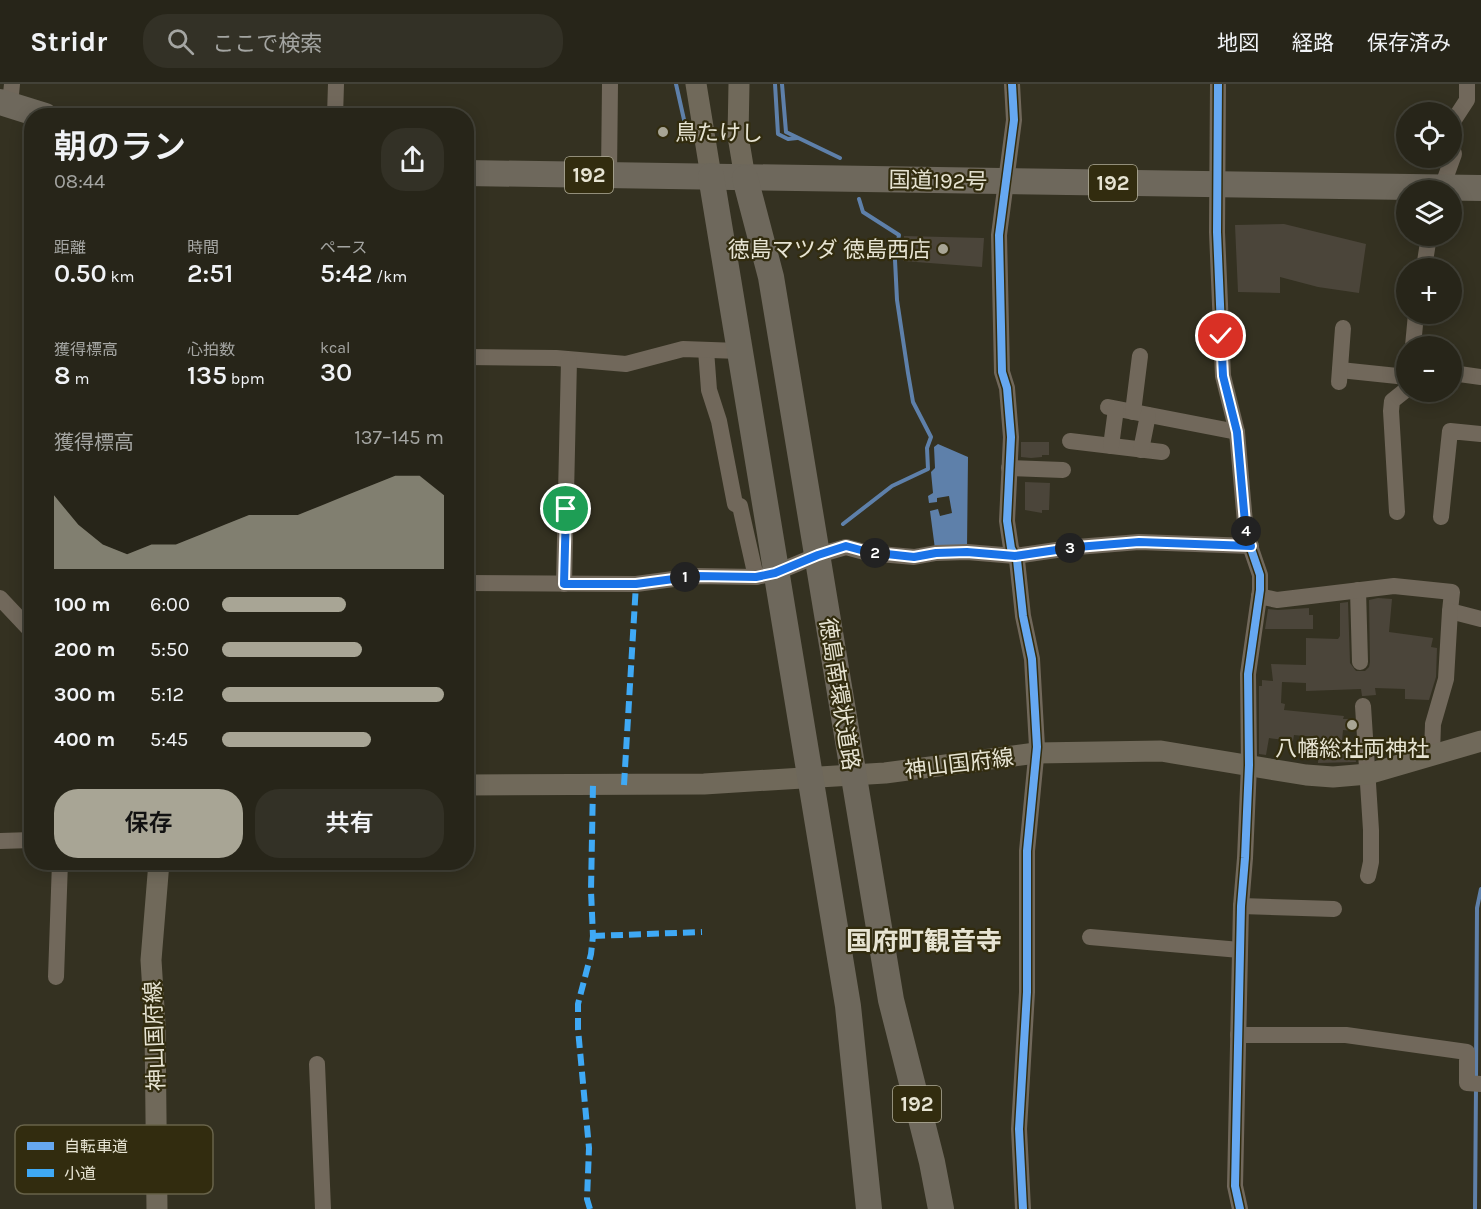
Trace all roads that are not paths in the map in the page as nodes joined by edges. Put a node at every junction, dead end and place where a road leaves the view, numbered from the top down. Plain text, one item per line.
1 (336, 84) edge
2 (610, 84) edge
3 (696, 84) edge
4 (740, 84) edge
5 (1012, 84) edge
6 (1218, 84) edge
7 (1467, 84) edge
8 (7, 97) edge
9 (29, 108) edge
10 (335, 108) edge
11 (1462, 108) edge
12 (474, 173) edge
13 (609, 175) junction
14 (711, 176) junction
15 (745, 178) junction
16 (1005, 181) junction
17 (1217, 185) junction
18 (1396, 188) edge
19 (1462, 188) edge
20 (1481, 188) edge
21 (1343, 328) dead end
22 (706, 350) junction
23 (739, 351) junction
24 (1140, 356) dead end
25 (474, 357) edge
26 (569, 360) junction
27 (1462, 374) edge
28 (1396, 377) edge
29 (1481, 377) edge
30 (1396, 398) edge
31 (1141, 414) junction
32 (1237, 432) junction
33 (1481, 434) edge
34 (1070, 441) dead end
35 (1111, 446) junction
36 (1141, 450) junction
37 (1162, 452) dead end
38 (1009, 468) junction
39 (1063, 470) dead end
40 (1397, 512) dead end
41 (1441, 517) dead end
42 (1251, 546) junction
43 (818, 555) junction
44 (1015, 556) junction
45 (766, 575) junction
46 (474, 583) edge
47 (564, 584) junction
48 (1358, 590) junction
49 (1259, 596) junction
50 (0, 598) edge
51 (1450, 611) junction
52 (1481, 619) edge
53 (24, 624) edge
54 (1360, 662) dead end
55 (1363, 706) dead end
56 (1481, 741) edge
57 (1036, 753) junction
58 (1432, 754) junction
59 (1249, 765) junction
60 (1368, 774) junction
61 (852, 775) junction
62 (810, 777) junction
63 (474, 785) edge
64 (24, 840) edge
65 (0, 841) edge
66 (60, 870) edge
67 (158, 870) edge
68 (1368, 876) dead end
69 (1240, 906) junction
70 (1334, 909) dead end
71 (1090, 937) dead end
72 (1240, 950) junction
73 (56, 977) dead end
74 (1238, 1035) junction
75 (317, 1064) dead end
76 (1481, 1084) edge
77 (157, 1125) edge
78 (158, 1194) edge
79 (158, 1209) edge
80 (323, 1209) edge
81 (869, 1209) edge
82 (941, 1209) edge
83 (1023, 1209) edge
84 (1240, 1209) edge

1 - 10 street
2 - 13 street
3 - 14 main road
4 - 15 main road
5 - 16 street
6 - 17 street
7 - 11 street
8 - 9 highway
12 - 13 highway, 国道192号 / 192
13 - 14 highway, 国道192号 / 192
14 - 15 highway, 国道192号 / 192
14 - 23 highway, 徳島南環状道路 / 192
15 - 16 highway, 国道192号 / 192
15 - 43 highway, 徳島南環状道路 / 192
16 - 17 highway, 国道192号 / 192
16 - 38 street
17 - 18 highway, 国道192号 / 192
17 - 32 street
19 - 20 highway, 国道192号 / 192
21 - 28 street
22 - 23 street
22 - 26 street
22 - 45 street
23 - 45 highway, 徳島南環状道路 / 192
24 - 31 street
25 - 26 street
26 - 47 street
27 - 29 street
30 - 40 street
31 - 32 street
31 - 35 street
31 - 36 street
32 - 42 street
33 - 41 street
34 - 35 street
35 - 36 street
36 - 37 street
38 - 39 street
38 - 44 street
42 - 44 street
42 - 49 street
43 - 44 street
43 - 45 street
43 - 61 highway, 徳島南環状道路 / 192
44 - 57 street
45 - 47 street
45 - 62 highway, 徳島南環状道路 / 192
46 - 47 street
48 - 49 street
48 - 51 street
48 - 54 street
49 - 59 street
50 - 53 street
51 - 52 street
51 - 58 street
55 - 60 street
56 - 58 main road, 神山国府線
57 - 59 main road, 神山国府線
57 - 61 main road, 神山国府線
57 - 83 street
58 - 60 main road, 神山国府線
59 - 60 main road, 神山国府線
59 - 69 street
60 - 68 street
61 - 62 main road, 神山国府線
61 - 82 highway, 徳島南環状道路 / 192
62 - 63 main road, 神山国府線
62 - 81 highway, 徳島南環状道路 / 192
64 - 65 street
66 - 73 street
67 - 77 main road, 神山国府線
69 - 70 street
69 - 72 street
71 - 72 street
72 - 74 street
74 - 76 street
74 - 84 street
75 - 80 street
78 - 79 main road, 神山国府線

